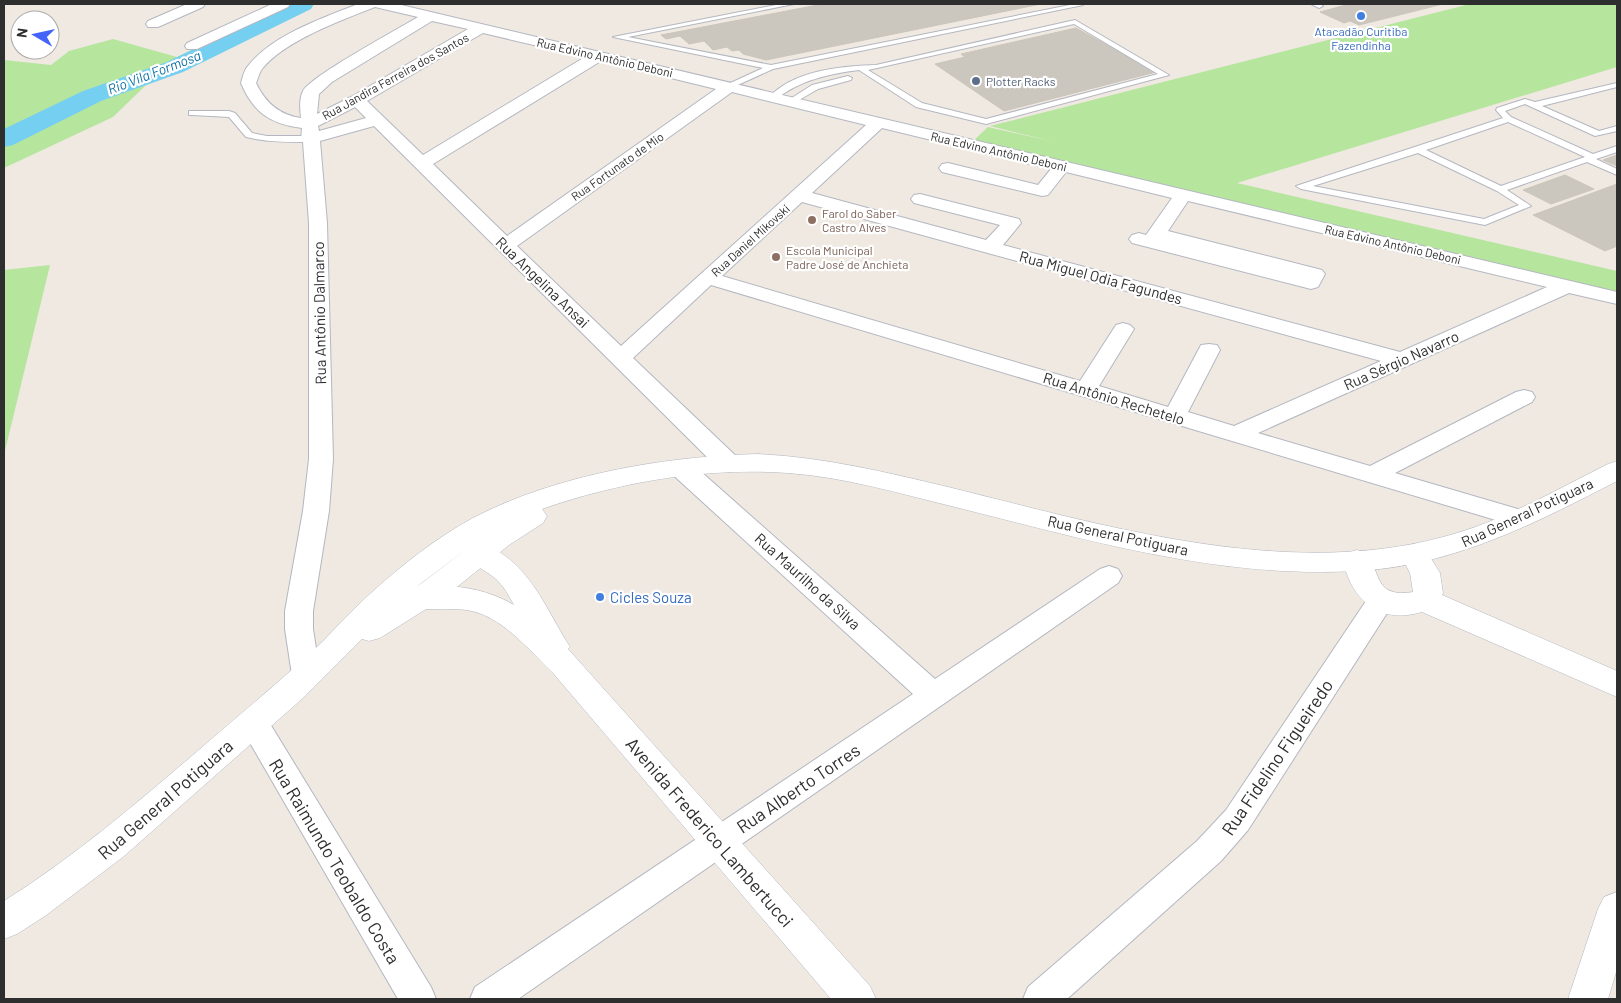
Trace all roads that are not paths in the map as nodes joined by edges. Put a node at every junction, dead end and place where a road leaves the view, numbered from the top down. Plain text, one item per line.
1 (198, 4) edge
2 (283, 4) edge
3 (370, 4) edge
4 (380, 4) edge
5 (791, 4) edge
6 (1079, 5) dead end
7 (430, 16) junction
8 (154, 24) dead end
9 (480, 28) junction
10 (192, 46) dead end
11 (598, 56) junction
12 (771, 67) junction
13 (862, 70) junction
14 (1617, 85) edge
15 (729, 87) junction
16 (772, 97) junction
17 (357, 100) junction
18 (791, 101) junction
19 (1534, 105) junction
20 (192, 112) dead end
21 (1508, 119) junction
22 (378, 120) junction
23 (878, 122) junction
24 (1617, 128) edge
25 (309, 131) junction
26 (1617, 148) edge
27 (1419, 150) junction
28 (1590, 158) junction
29 (422, 163) junction
30 (1062, 166) junction
31 (948, 168) dead end
32 (1617, 172) edge
33 (1500, 189) junction
34 (799, 195) junction
35 (1183, 195) junction
36 (920, 199) dead end
37 (1149, 238) junction
38 (506, 245) junction
39 (991, 247) junction
40 (708, 278) junction
41 (1567, 286) junction
42 (1617, 298) edge
43 (1123, 329) dead end
44 (1209, 350) dead end
45 (621, 357) junction
46 (1403, 360) junction
47 (1085, 390) junction
48 (1524, 396) dead end
49 (1175, 416) junction
50 (1235, 434) junction
51 (729, 464) junction
52 (681, 468) junction
53 (1617, 470) edge
54 (1372, 474) junction
55 (608, 483) junction
56 (1520, 518) junction
57 (479, 553) junction
58 (1414, 554) junction
59 (1357, 560) junction
60 (1108, 576) dead end
61 (416, 586) junction
62 (1382, 598) junction
63 (1424, 600) junction
64 (564, 664) junction
65 (312, 670) junction
66 (1617, 685) edge
67 (934, 695) junction
68 (253, 722) junction
69 (719, 842) junction
70 (1617, 910) edge
71 (4, 922) edge
72 (418, 999) edge
73 (488, 999) edge
74 (856, 999) edge
75 (1041, 999) edge
76 (1588, 999) edge

1 - 8 street
2 - 10 street
3 - 25 street
4 - 7 street, Rua Edvino Antônio Deboni
5 - 12 lane
6 - 12 lane
7 - 9 street, Rua Edvino Antônio Deboni
7 - 25 street, Rua Antônio Dalmarco
9 - 11 street, Rua Edvino Antônio Deboni
9 - 17 street, Rua Jandira Ferreira dos Santos
11 - 15 street, Rua Edvino Antônio Deboni
11 - 29 street
12 - 15 lane
13 - 13 lane
13 - 16 lane
13 - 18 lane
14 - 19 lane
15 - 16 street, Rua Edvino Antônio Deboni
15 - 38 street, Rua Fortunato de Mio
16 - 18 street, Rua Edvino Antônio Deboni
17 - 22 street, Rua Angelina Ansai
17 - 25 street, Rua Jandira Ferreira dos Santos
18 - 23 street, Rua Edvino Antônio Deboni
19 - 21 lane
19 - 24 lane
20 - 25 lane
21 - 27 lane
21 - 28 lane
22 - 25 street
22 - 29 street, Rua Angelina Ansai
23 - 30 street, Rua Edvino Antônio Deboni
23 - 34 street, Rua Daniel Mikovski
25 - 65 street, Rua Antônio Dalmarco
26 - 28 lane
27 - 33 lane
27 - 33 lane
28 - 32 lane
28 - 33 lane
29 - 38 street, Rua Angelina Ansai
30 - 31 street
30 - 35 street, Rua Edvino Antônio Deboni
34 - 39 street, Rua Miguel Odia Fagundes
34 - 40 street, Rua Daniel Mikovski
35 - 37 street
35 - 41 street, Rua Edvino Antônio Deboni
36 - 39 street
37 - 37 street
38 - 45 street, Rua Angelina Ansai
39 - 46 street, Rua Miguel Odia Fagundes
40 - 45 street, Rua Daniel Mikovski
40 - 47 street, Rua Antônio Rechetelo
41 - 42 street, Rua Edvino Antônio Deboni
41 - 46 street, Rua Sérgio Navarro
43 - 47 street
44 - 49 street
45 - 51 street, Rua Angelina Ansai
46 - 50 street, Rua Sérgio Navarro
47 - 49 street, Rua Antônio Rechetelo
48 - 54 street
49 - 50 street, Rua Antônio Rechetelo
50 - 54 street, Rua Antônio Rechetelo
51 - 52 main road, Rua General Potiguara
51 - 59 main road, Rua General Potiguara
52 - 55 main road, Rua General Potiguara
52 - 67 street, Rua Maurilho da Silva
53 - 56 main road, Rua General Potiguara
54 - 56 street, Rua Antônio Rechetelo
55 - 57 main road, Rua General Potiguara
55 - 61 main road, Rua General Potiguara
56 - 58 main road, Rua General Potiguara
57 - 61 main road, Rua General Potiguara
57 - 64 main road, Avenida Frederico Lambertucci
58 - 59 main road, Rua General Potiguara
58 - 63 main road
59 - 62 main road
60 - 67 street, Rua Alberto Torres
61 - 64 main road, Avenida Frederico Lambertucci
61 - 65 main road, Rua General Potiguara
62 - 63 main road
62 - 75 street, Rua Fidelino Figueiredo
63 - 66 main road
64 - 69 main road, Avenida Frederico Lambertucci
65 - 68 main road, Rua General Potiguara
67 - 69 street, Rua Alberto Torres
68 - 71 main road, Rua General Potiguara
68 - 72 street, Rua Raimundo Teobaldo Costa
69 - 73 street, Rua Alberto Torres
69 - 74 main road, Avenida Frederico Lambertucci
70 - 76 main road

